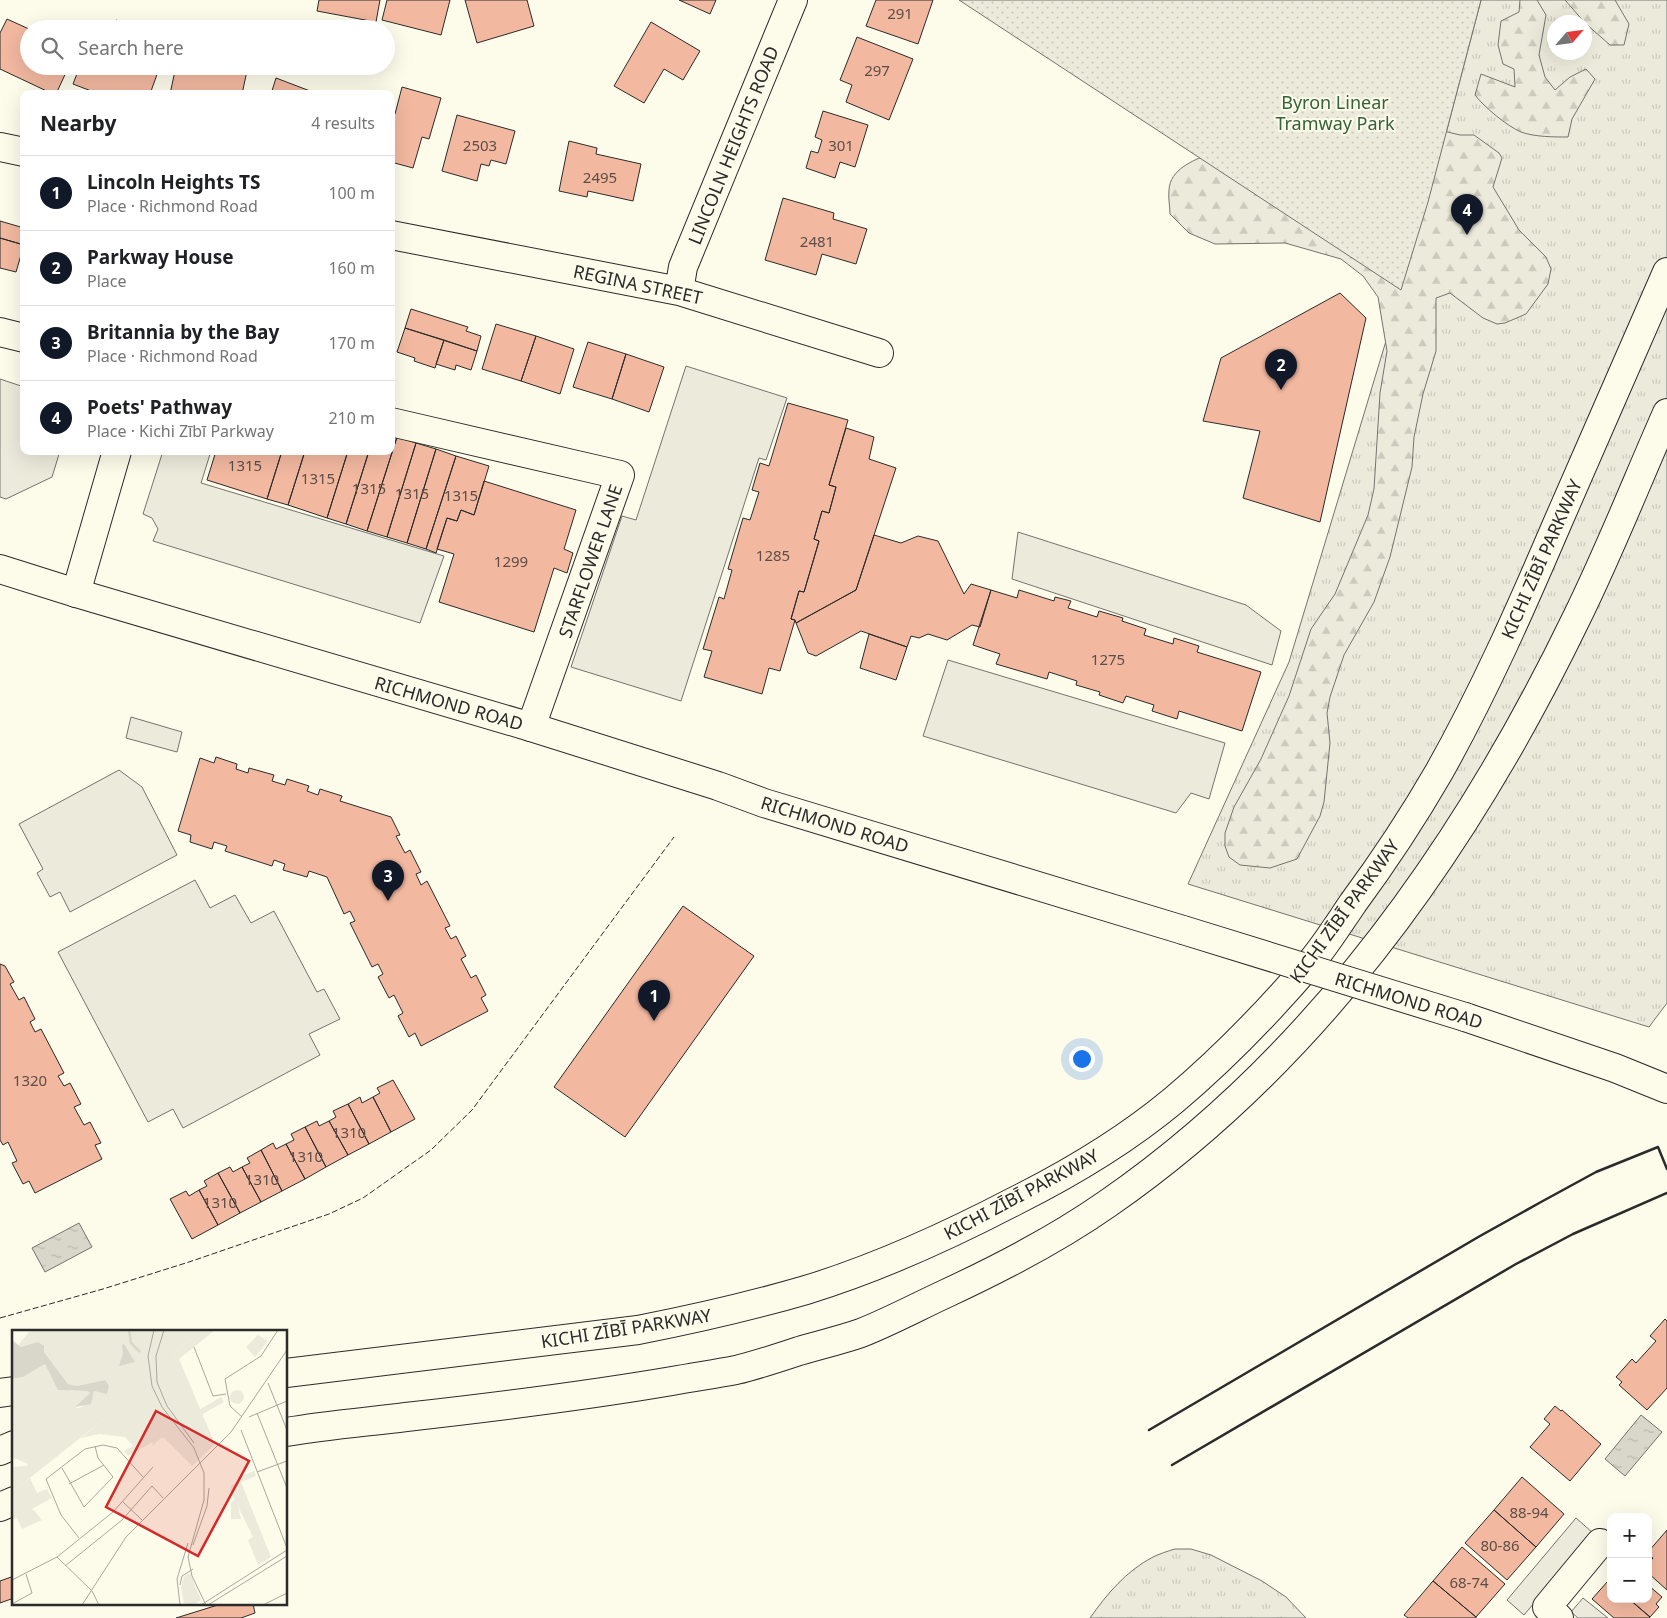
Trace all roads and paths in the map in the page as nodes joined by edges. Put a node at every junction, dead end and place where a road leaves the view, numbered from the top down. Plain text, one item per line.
1 (793, 0) edge
2 (0, 147) edge
3 (20, 151) edge
4 (395, 236) edge
5 (1667, 272) edge
6 (679, 290) junction
7 (0, 332) edge
8 (20, 337) edge
9 (879, 353) dead end
10 (1667, 413) edge
11 (395, 423) edge
12 (116, 455) edge
13 (0, 570) edge
14 (76, 593) junction
15 (531, 726) junction
16 (1667, 1089) edge
17 (288, 1373) edge
18 (288, 1432) edge
19 (12, 1446) edge
20 (0, 1452) edge
21 (12, 1502) edge
22 (0, 1507) edge
23 (1600, 1543) dead end
24 (1559, 1618) edge

1 - 6 main road, LINCOLN HEIGHTS ROAD
2 - 3 main road
4 - 6 main road, REGINA STREET
5 - 17 main road, KICHI ZĪBĪ PARKWAY
6 - 9 main road, REGINA STREET
7 - 8 main road
10 - 18 main road
11 - 15 main road, STARFLOWER LANE
12 - 14 main road
13 - 14 main road, RICHMOND ROAD
14 - 15 main road, RICHMOND ROAD
15 - 16 main road, RICHMOND ROAD, bridge
19 - 20 main road
21 - 22 main road
23 - 24 main road

